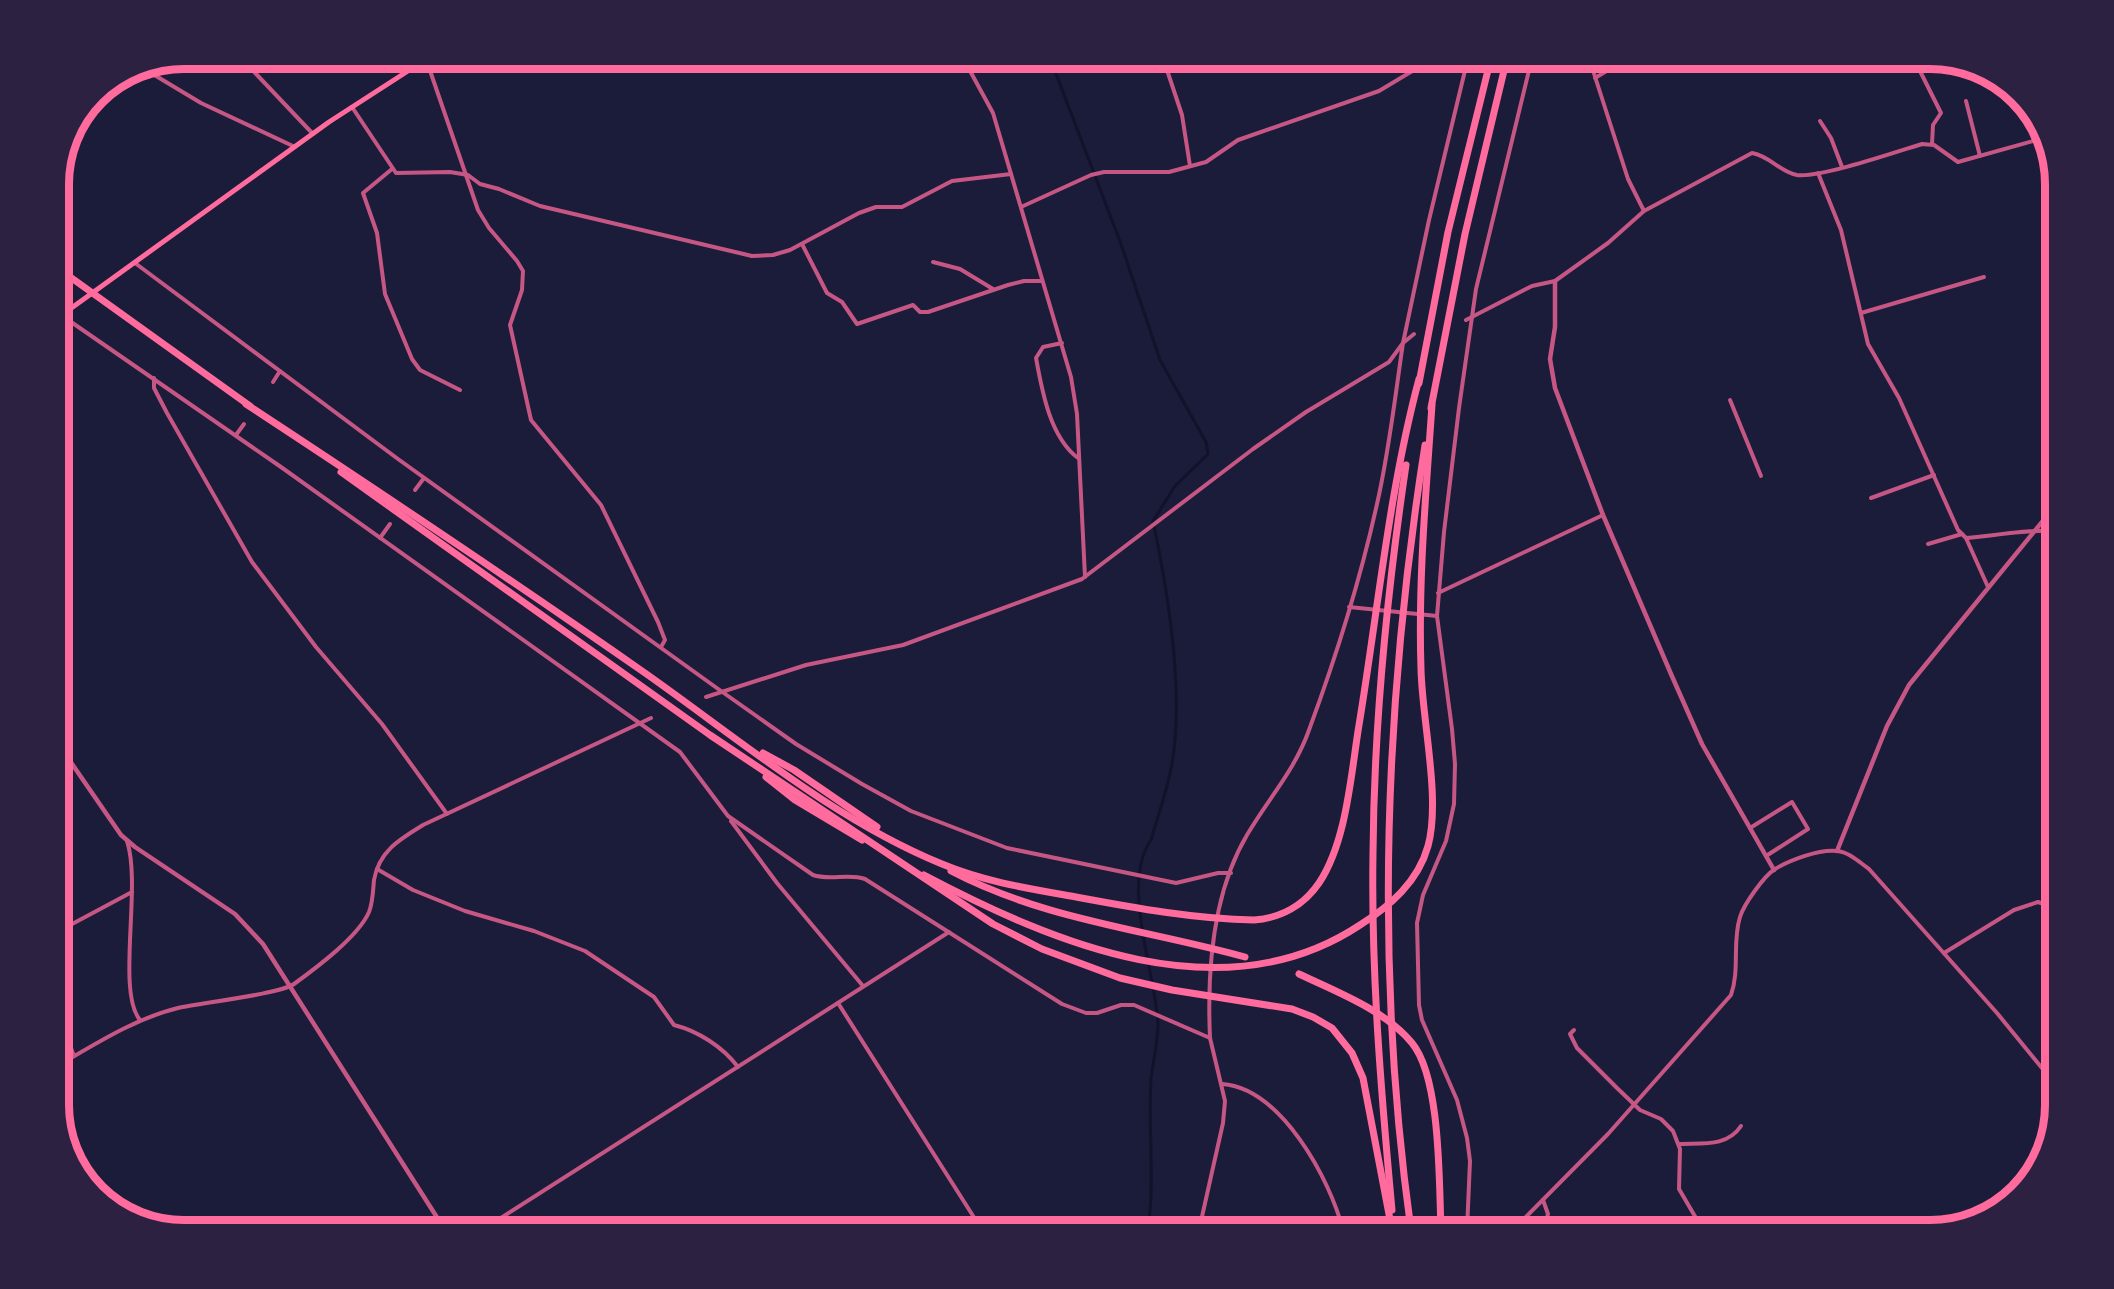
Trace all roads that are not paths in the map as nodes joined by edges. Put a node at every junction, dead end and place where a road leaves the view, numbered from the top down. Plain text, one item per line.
1 (251, 69) edge
2 (411, 69) edge
3 (429, 69) edge
4 (969, 69) edge
5 (1166, 69) edge
6 (1416, 69) edge
7 (1465, 69) edge
8 (1488, 69) edge
9 (1505, 69) edge
10 (1529, 69) edge
11 (1592, 69) edge
12 (1610, 69) edge
13 (1919, 69) edge
14 (152, 74) edge
15 (1595, 78) junction
16 (1966, 100) dead end
17 (352, 107) junction
18 (1820, 121) dead end
19 (313, 134) junction
20 (2036, 140) edge
21 (1932, 144) junction
22 (295, 147) junction
23 (1980, 156) junction
24 (1190, 166) junction
25 (1842, 167) junction
26 (392, 169) junction
27 (1818, 173) junction
28 (1011, 174) junction
29 (468, 176) junction
30 (1021, 207) junction
31 (1644, 211) junction
32 (802, 244) junction
33 (134, 262) junction
34 (933, 262) dead end
35 (69, 276) edge
36 (1984, 277) dead end
37 (1041, 281) junction
38 (1555, 281) junction
39 (993, 289) junction
40 (69, 309) edge
41 (1861, 313) junction
42 (1472, 318) junction
43 (1466, 320) dead end
44 (69, 322) edge
45 (1414, 334) dead end
46 (1062, 343) junction
47 (1404, 343) junction
48 (280, 371) junction
49 (153, 377) junction
50 (1419, 379) junction
51 (273, 382) dead end
52 (460, 390) dead end
53 (1731, 400) dead end
54 (246, 404) junction
55 (1432, 405) junction
56 (244, 424) dead end
57 (236, 435) junction
58 (1078, 458) junction
59 (1934, 475) junction
60 (1761, 476) dead end
61 (424, 478) junction
62 (416, 490) dead end
63 (1871, 498) dead end
64 (1603, 515) junction
65 (2045, 517) edge
66 (390, 524) dead end
67 (2045, 530) edge
68 (2033, 531) junction
69 (1962, 534) junction
70 (380, 537) junction
71 (1966, 538) junction
72 (1928, 544) dead end
73 (1085, 578) junction
74 (1988, 587) junction
75 (1437, 594) junction
76 (1349, 607) junction
77 (1437, 616) junction
78 (661, 647) junction
79 (721, 691) junction
80 (706, 697) dead end
81 (651, 718) dead end
82 (640, 723) junction
83 (69, 760) edge
84 (447, 813) junction
85 (728, 816) junction
86 (1750, 828) junction
87 (127, 841) junction
88 (902, 845) junction
89 (1837, 851) junction
90 (1766, 856) junction
91 (895, 858) junction
92 (377, 869) junction
93 (1774, 870) junction
94 (1231, 873) junction
95 (132, 892) junction
96 (2045, 904) edge
97 (69, 926) edge
98 (949, 932) junction
99 (1944, 953) junction
100 (1245, 957) dead end
101 (1299, 974) dead end
102 (290, 987) junction
103 (863, 987) junction
104 (837, 1003) junction
105 (140, 1020) junction
106 (1574, 1030) dead end
107 (1210, 1038) junction
108 (69, 1043) edge
109 (74, 1056) junction
110 (69, 1059) edge
111 (738, 1066) junction
112 (2045, 1072) edge
113 (1222, 1084) junction
114 (1634, 1104) junction
115 (1741, 1126) dead end
116 (1680, 1144) junction
117 (1543, 1200) junction
118 (439, 1220) edge
119 (498, 1220) edge
120 (976, 1220) edge
121 (1201, 1220) edge
122 (1339, 1220) edge
123 (1391, 1220) edge
124 (1392, 1220) edge
125 (1410, 1220) edge
126 (1440, 1220) edge
127 (1467, 1220) edge
128 (1524, 1220) edge
129 (1546, 1220) edge
130 (1697, 1220) edge

1 - 19 street
2 - 17 main road
3 - 29 street
4 - 28 street
5 - 24 street
6 - 24 street
7 - 47 street
8 - 50 highway
9 - 55 highway
10 - 42 street
11 - 15 street
12 - 15 street
13 - 21 street
14 - 22 street
15 - 31 street
16 - 23 street
17 - 19 main road
17 - 26 street
18 - 25 street
19 - 22 main road
20 - 23 street
21 - 23 street
21 - 25 street
22 - 33 main road
24 - 30 street
25 - 27 street
26 - 29 street
26 - 52 street
27 - 31 street
27 - 41 street
28 - 30 street
28 - 32 street
29 - 32 street
29 - 78 street
30 - 37 street
31 - 38 street
32 - 39 street
33 - 40 main road
33 - 48 street
34 - 39 street
35 - 54 highway
36 - 41 street
37 - 39 street
37 - 46 street
38 - 42 street
38 - 64 street
41 - 59 street
42 - 43 street
42 - 75 street
44 - 49 street
45 - 47 street
46 - 58 street
46 - 58 street
47 - 73 street
47 - 76 street
48 - 51 street
48 - 61 street
49 - 57 street
49 - 84 street
50 - 88 highway
50 - 124 highway
53 - 60 street
54 - 88 highway
54 - 91 highway
55 - 91 highway
55 - 125 highway
56 - 57 street
57 - 70 street
58 - 73 street
59 - 63 street
59 - 69 street
61 - 62 street
61 - 78 street
64 - 75 street
64 - 86 street
65 - 68 street
66 - 70 street
67 - 68 street
68 - 71 street
68 - 74 street
69 - 71 street
69 - 72 street
70 - 82 street
71 - 74 street
73 - 79 street
74 - 89 street
75 - 77 street
76 - 77 street
76 - 94 street
77 - 127 street
78 - 79 street
79 - 80 street
79 - 94 street
81 - 82 street
82 - 84 street
82 - 85 street
83 - 87 street
84 - 92 street
85 - 98 street
85 - 103 street
86 - 90 street
86 - 90 street
87 - 95 street
87 - 102 street
88 - 100 highway
89 - 93 street
89 - 99 street
90 - 93 street
91 - 123 highway
92 - 102 street
92 - 111 street
93 - 114 street
94 - 107 street
95 - 97 street
95 - 105 street
96 - 99 street
98 - 103 street
98 - 107 street
99 - 112 street
101 - 126 highway
102 - 105 street
102 - 118 street
103 - 104 street
104 - 111 street
104 - 120 street
105 - 109 street
106 - 114 street
107 - 113 street
108 - 109 street
109 - 110 street
111 - 119 street
113 - 121 street
113 - 122 street
114 - 116 street
114 - 117 street
115 - 116 street
116 - 130 street
117 - 128 street
117 - 129 street

